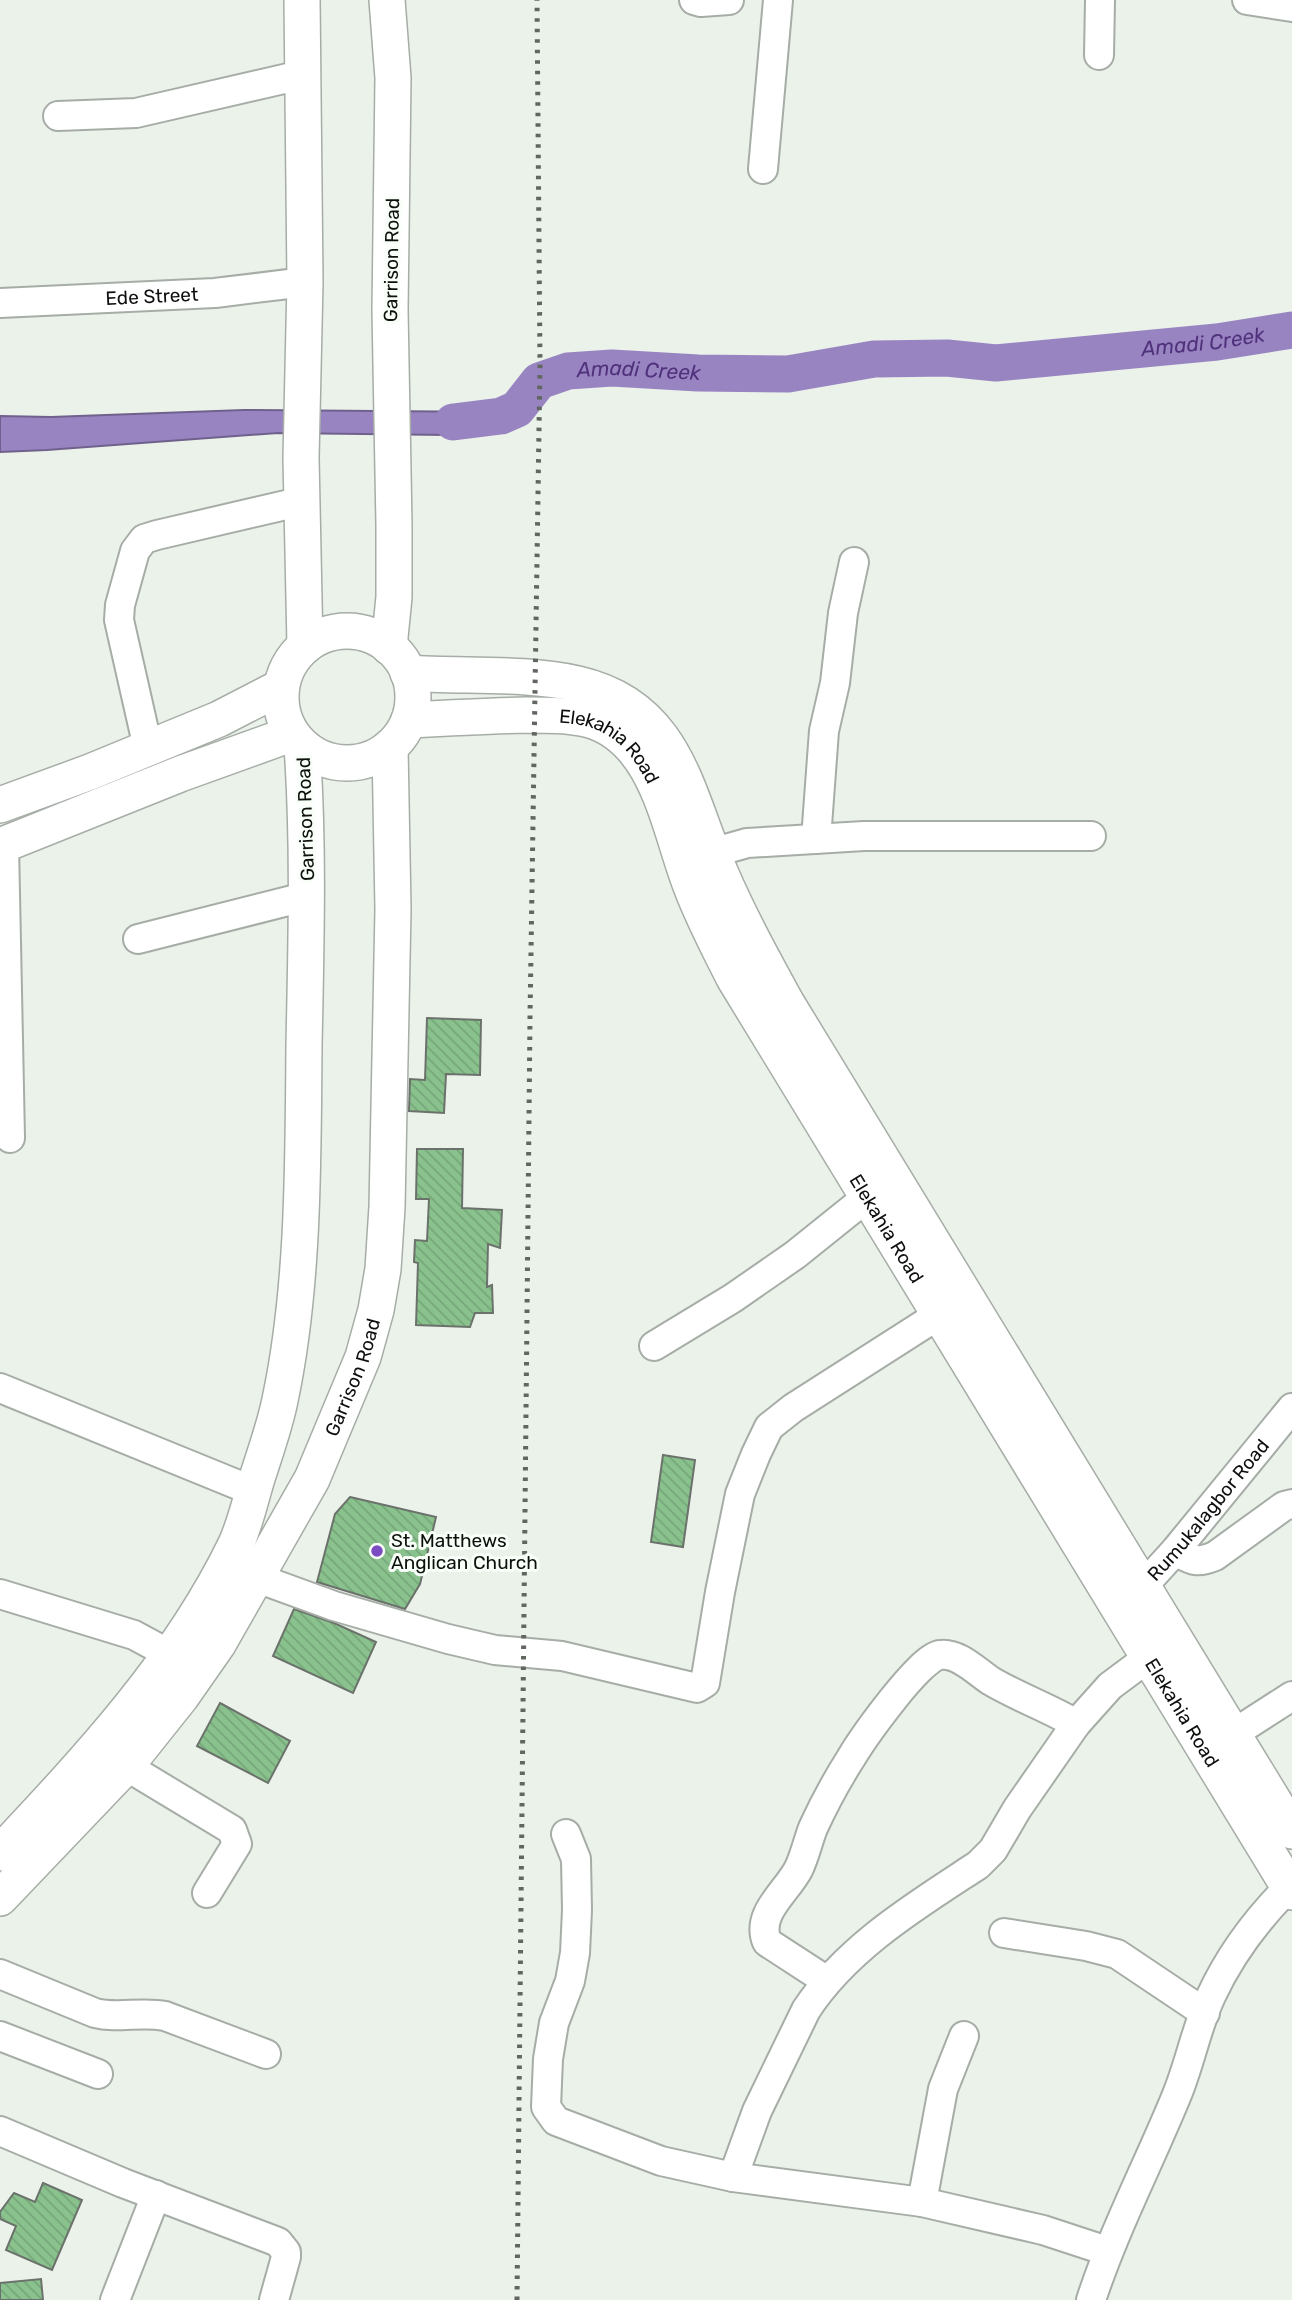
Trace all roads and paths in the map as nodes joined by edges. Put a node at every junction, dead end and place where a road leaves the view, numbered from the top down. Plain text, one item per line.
1 (302, 0) edge
2 (387, 0) edge
3 (694, 0) edge
4 (729, 0) edge
5 (778, 0) edge
6 (1100, 0) edge
7 (1247, 0) edge
8 (1292, 7) edge
9 (1099, 55) dead end
10 (302, 75) junction
11 (58, 116) dead end
12 (763, 169) dead end
13 (305, 282) junction
14 (0, 303) edge
15 (303, 501) junction
16 (854, 562) dead end
17 (305, 646) junction
18 (399, 660) junction
19 (281, 687) junction
20 (399, 734) junction
21 (297, 740) junction
22 (148, 748) junction
23 (0, 805) edge
24 (1091, 836) dead end
25 (816, 839) junction
26 (2, 846) edge
27 (712, 853) junction
28 (308, 897) junction
29 (138, 939) dead end
30 (10, 1139) dead end
31 (866, 1198) junction
32 (940, 1314) junction
33 (654, 1346) dead end
34 (0, 1388) edge
35 (1292, 1408) edge
36 (253, 1491) junction
37 (1292, 1504) edge
38 (1175, 1551) junction
39 (257, 1578) junction
40 (0, 1594) edge
41 (1130, 1595) junction
42 (1161, 1648) junction
43 (171, 1655) junction
44 (1292, 1696) edge
45 (1076, 1724) junction
46 (1233, 1734) junction
47 (126, 1766) junction
48 (1292, 1831) edge
49 (566, 1834) dead end
50 (0, 1853) edge
51 (1290, 1890) edge
52 (206, 1893) dead end
53 (0, 1898) edge
54 (1004, 1933) dead end
55 (0, 1974) edge
56 (827, 1981) junction
57 (1205, 2013) junction
58 (0, 2036) edge
59 (964, 2036) dead end
60 (266, 2054) dead end
61 (98, 2074) dead end
62 (0, 2131) edge
63 (733, 2176) junction
64 (156, 2196) junction
65 (922, 2202) junction
66 (1107, 2251) junction
67 (115, 2300) edge
68 (274, 2300) edge
69 (1091, 2300) edge

1 - 10 main road
2 - 18 main road, Garrison Road
3 - 4 street
5 - 12 street
6 - 9 street
7 - 8 street
10 - 11 street
10 - 13 main road
13 - 14 street, Ede Street
13 - 15 main road
15 - 17 main road
15 - 22 street
16 - 25 street
17 - 18 main road
17 - 19 main road
18 - 20 main road
18 - 27 main road, Elekahia Road
19 - 21 main road
19 - 22 main road
20 - 21 main road
20 - 31 main road, Elekahia Road
20 - 39 main road, Garrison Road
21 - 26 main road
21 - 28 main road, Garrison Road
22 - 23 main road
24 - 25 street
25 - 27 street
26 - 30 street
27 - 41 main road, Elekahia Road
28 - 29 street
28 - 36 main road, Garrison Road
31 - 32 main road, Elekahia Road
31 - 33 street
32 - 39 street
32 - 41 main road, Elekahia Road
34 - 36 street
35 - 38 street, Rumukalagbor Road
36 - 43 main road, Garrison Road
37 - 38 street
38 - 41 street, Rumukalagbor Road
39 - 47 main road, Garrison Road
40 - 43 street
41 - 42 main road, Elekahia Road
42 - 45 street
42 - 46 main road, Elekahia Road
42 - 51 main road, Elekahia Road
43 - 50 main road, Garrison Road
44 - 46 street
45 - 56 street
45 - 56 street
46 - 48 main road, Elekahia Road
47 - 52 street
47 - 53 main road, Garrison Road
49 - 63 street
51 - 57 street
54 - 57 street
55 - 60 street
56 - 63 street
57 - 66 street
58 - 61 street
59 - 65 street
62 - 64 street
63 - 65 street
64 - 67 street
64 - 68 street
65 - 66 street
66 - 69 street

